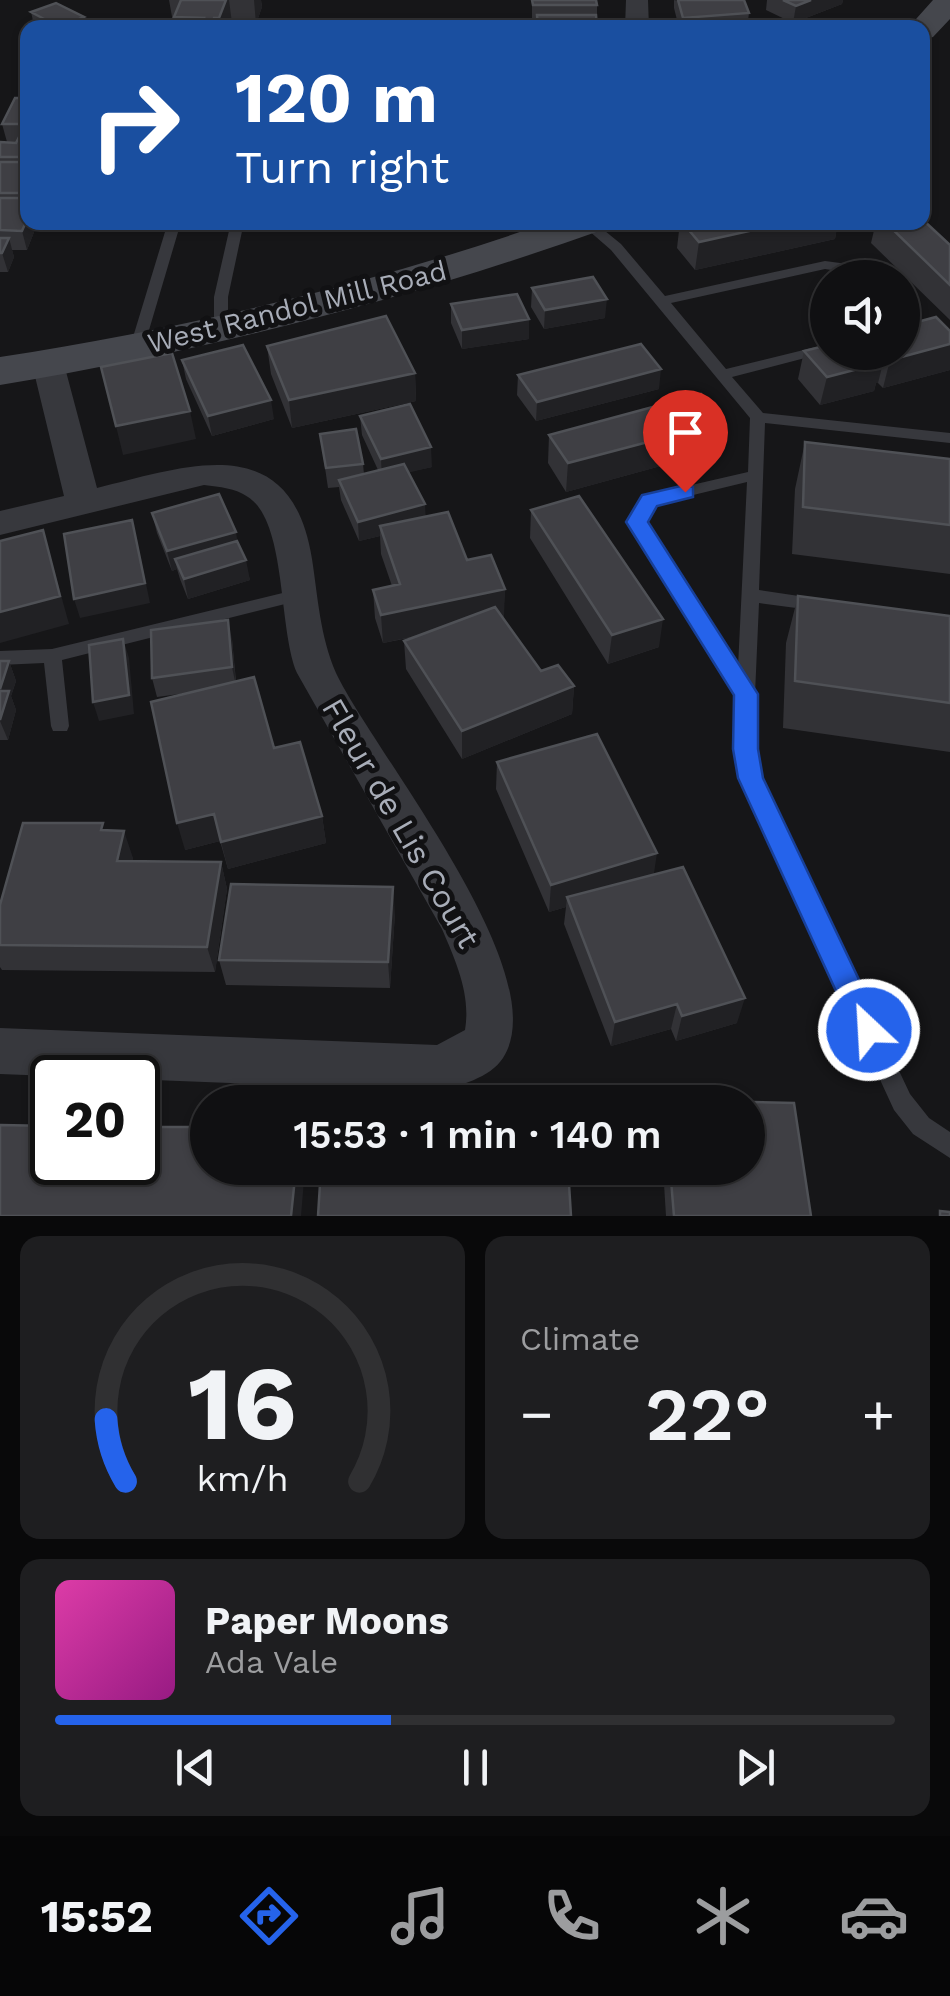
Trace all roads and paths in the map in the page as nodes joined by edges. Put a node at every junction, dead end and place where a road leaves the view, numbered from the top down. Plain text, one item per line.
1 (950, 1) edge
2 (930, 22) edge
3 (173, 230) edge
4 (236, 230) edge
5 (565, 230) edge
6 (595, 230) edge
7 (810, 268) edge
8 (662, 301) junction
9 (221, 329) junction
10 (138, 347) junction
11 (810, 352) edge
12 (48, 364) junction
13 (0, 371) edge
14 (724, 374) junction
15 (758, 417) junction
16 (950, 438) edge
17 (756, 475) junction
18 (83, 502) junction
19 (0, 523) edge
20 (299, 595) junction
21 (750, 595) junction
22 (841, 609) edge
23 (52, 656) junction
24 (0, 658) edge
25 (746, 694) junction
26 (60, 726) dead end
27 (0, 1052) edge
28 (950, 1146) edge

1 - 2 main road
3 - 10 lane
4 - 9 lane
5 - 9 main road, West Randol Mill Road
6 - 8 lane
7 - 8 lane
8 - 14 lane
9 - 10 main road, West Randol Mill Road
10 - 12 main road, West Randol Mill Road
11 - 14 lane
12 - 13 main road, West Randol Mill Road
12 - 18 street
14 - 15 lane
15 - 16 lane
15 - 17 lane
17 - 21 lane
17 - 25 lane
18 - 19 street, Fleur de Lis Court
18 - 20 street, Fleur de Lis Court
20 - 23 lane
20 - 27 street, Fleur de Lis Court
21 - 22 lane
21 - 25 lane
23 - 24 lane
23 - 26 lane
25 - 28 lane

